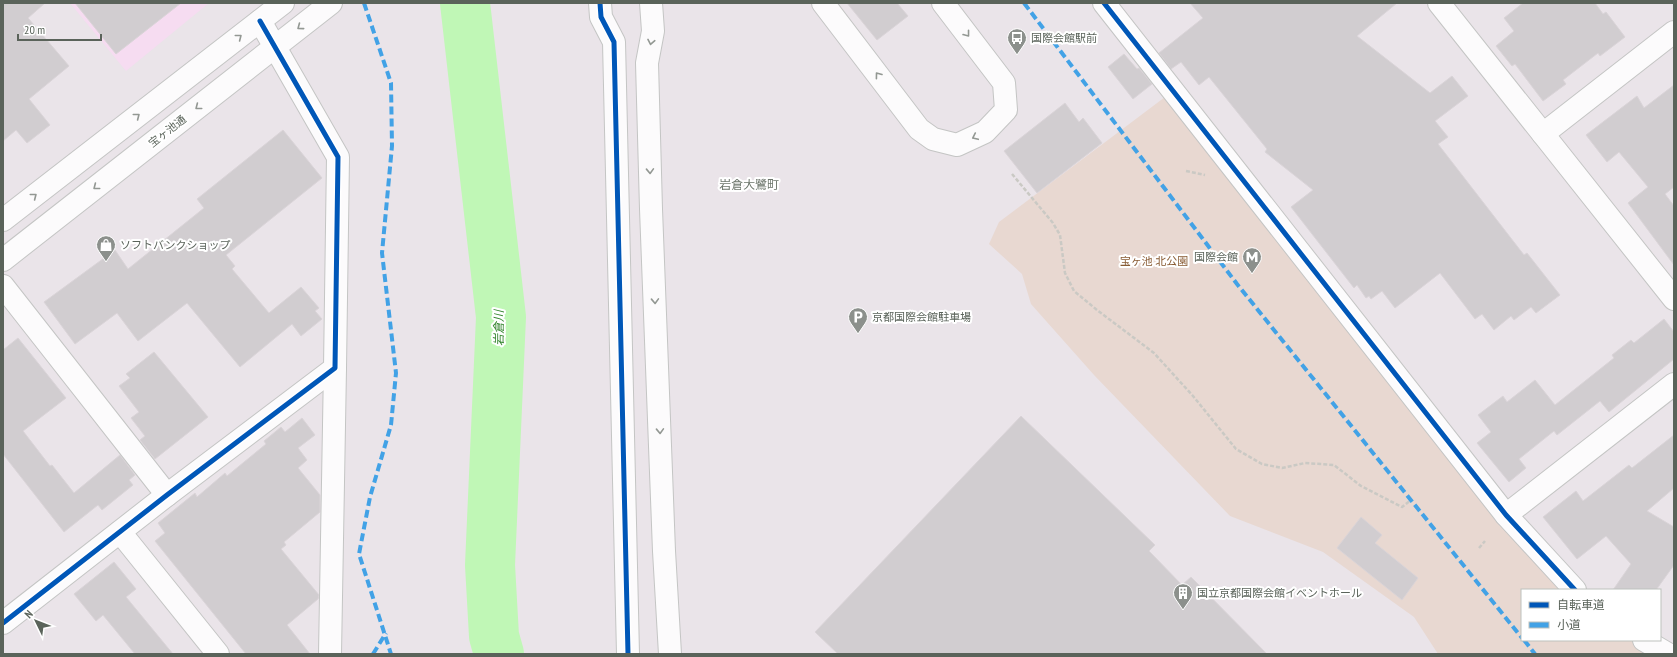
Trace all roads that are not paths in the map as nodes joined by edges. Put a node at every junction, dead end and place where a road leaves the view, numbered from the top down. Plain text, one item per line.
1 (283, 3) edge
2 (331, 3) edge
3 (600, 3) edge
4 (651, 3) edge
5 (823, 3) edge
6 (943, 3) edge
7 (1104, 3) edge
8 (1439, 3) edge
9 (260, 21) junction
10 (1674, 32) edge
11 (274, 47) junction
12 (1543, 134) junction
13 (3, 220) edge
14 (3, 260) edge
15 (3, 286) edge
16 (1674, 299) edge
17 (335, 368) junction
18 (1674, 384) edge
19 (166, 495) junction
20 (1506, 515) junction
21 (120, 532) junction
22 (1573, 589) edge
23 (3, 623) edge
24 (1646, 641) edge
25 (218, 654) edge
26 (330, 654) edge
27 (628, 654) edge
28 (670, 654) edge
29 (1668, 654) edge

1 - 9 street
2 -> 11 street, 宝ヶ池通
3 - 27 street
4 -> 28 street
6 -> 5 street
7 - 20 street
8 - 12 street
9 - 11 street
13 -> 9 street
10 - 12 street
11 -> 14 street, 宝ヶ池通
11 - 17 street
12 - 16 street
15 - 19 street
17 - 19 street
17 - 26 street
18 - 20 street
19 - 21 street
20 - 22 street
21 - 23 street
21 - 25 street
24 - 29 street

